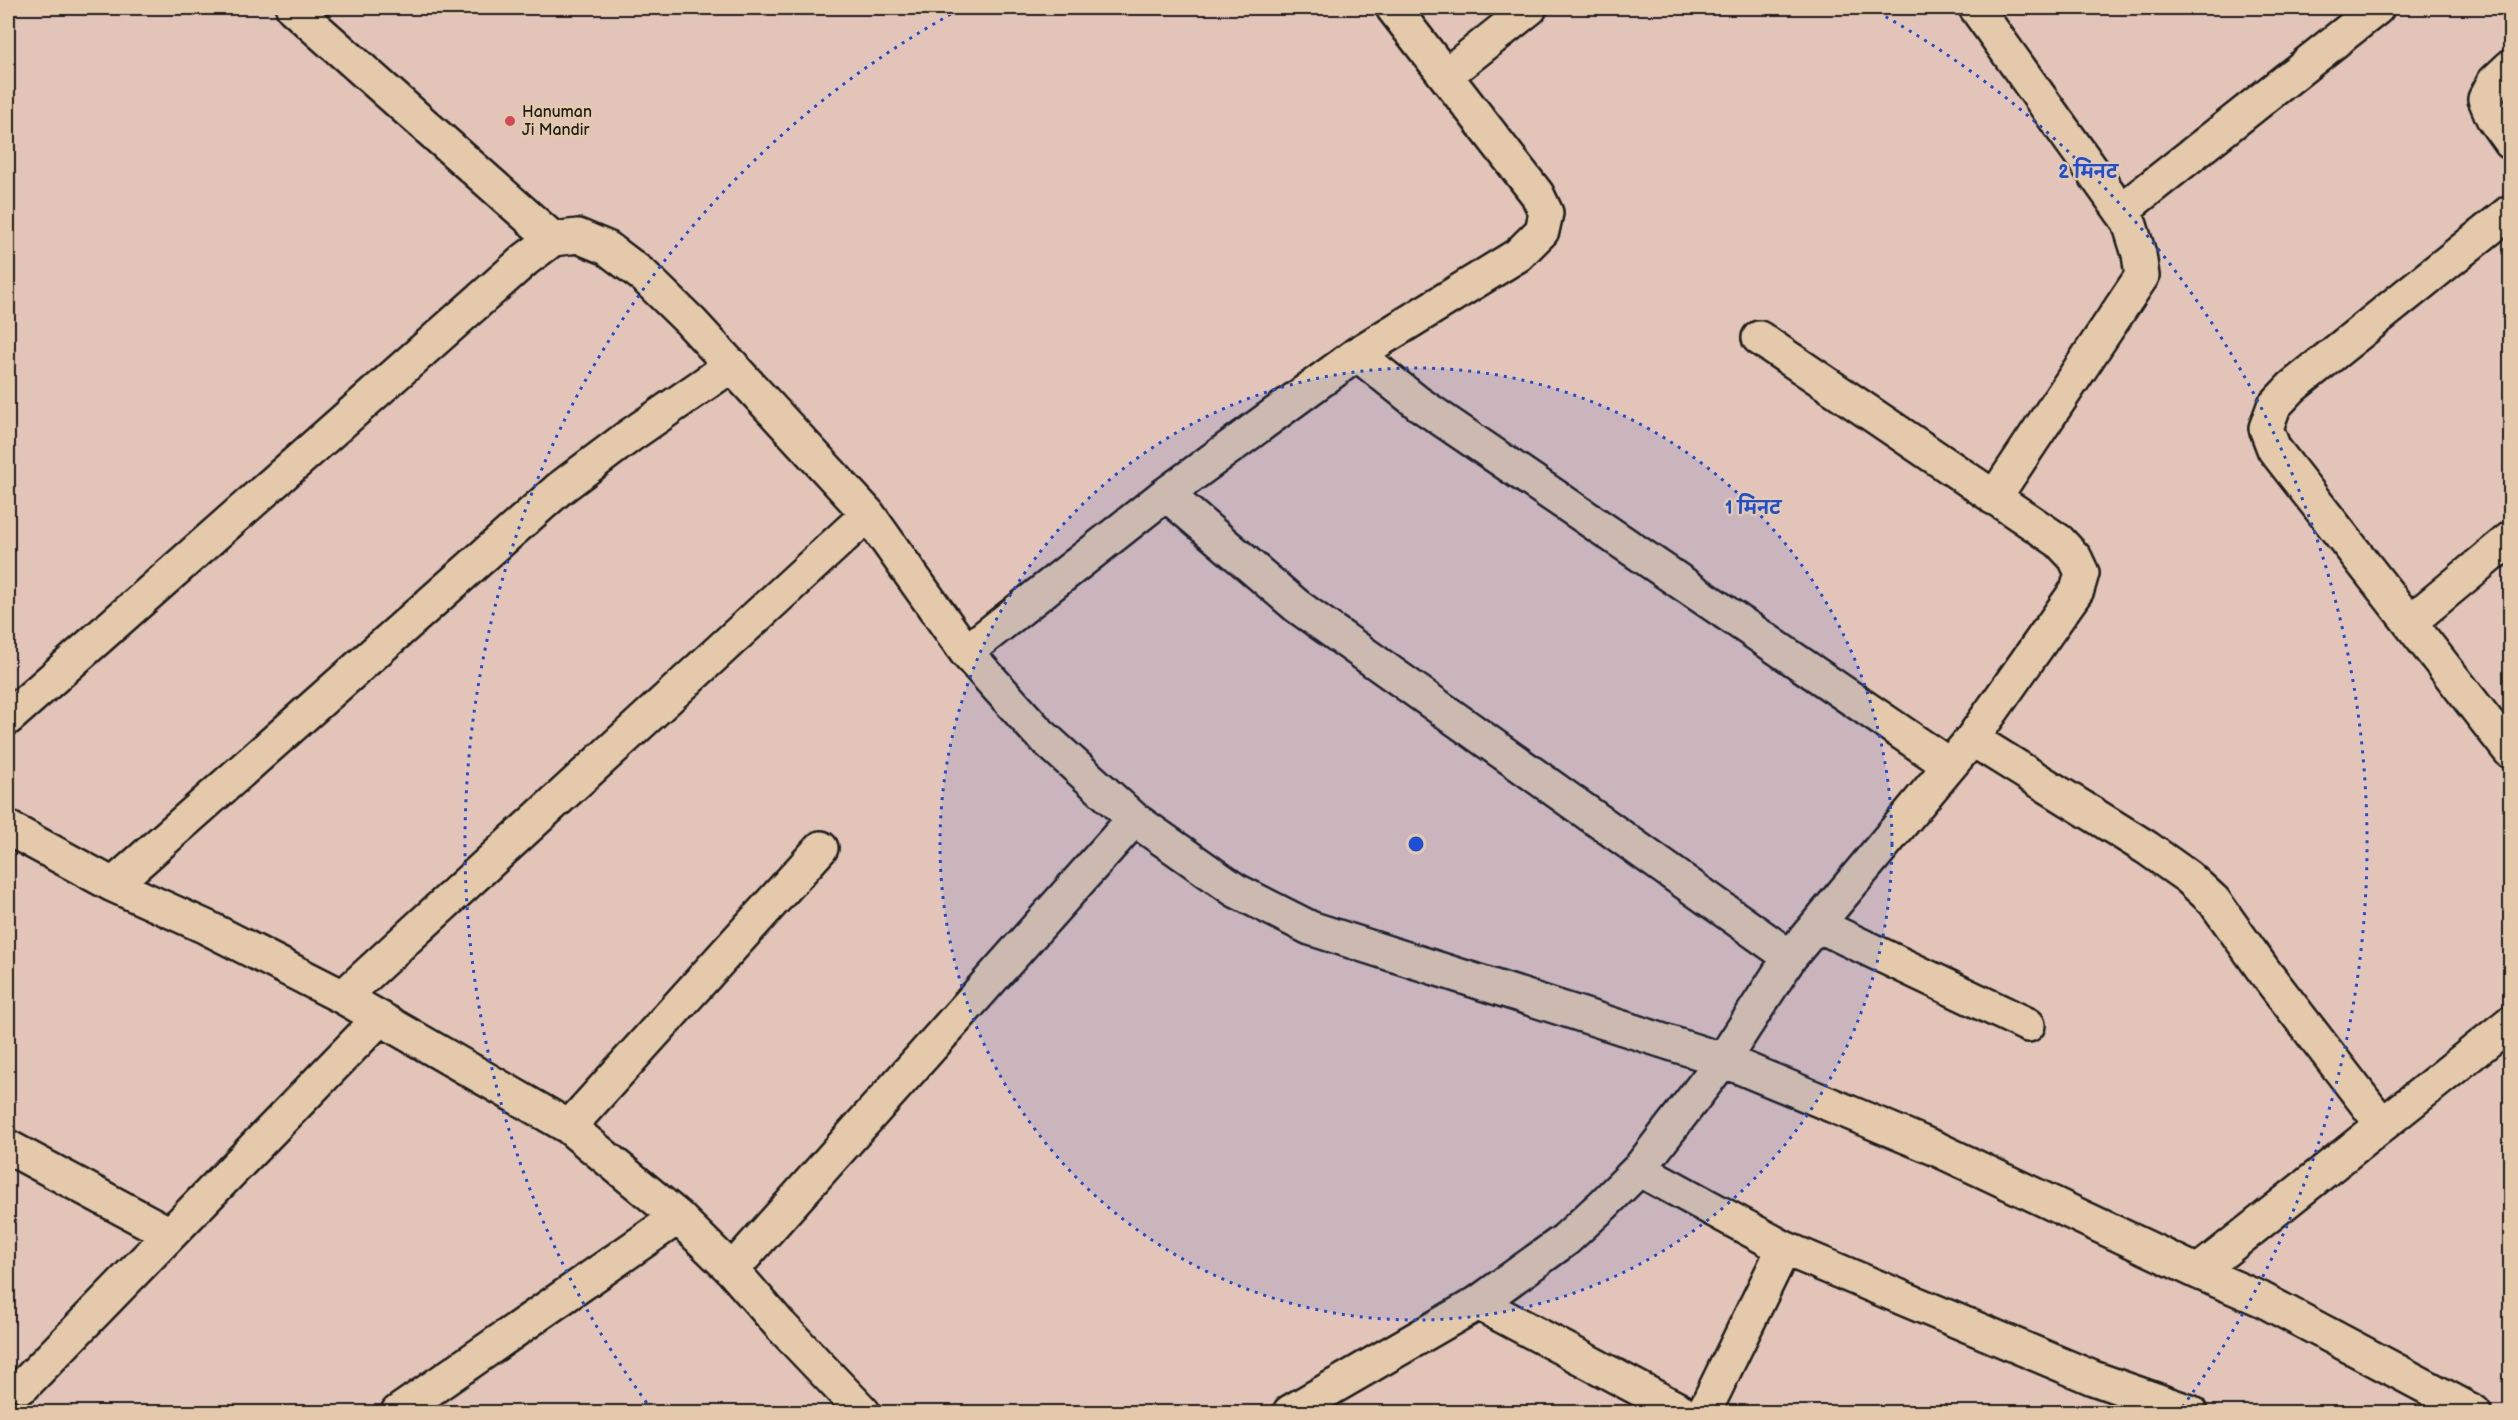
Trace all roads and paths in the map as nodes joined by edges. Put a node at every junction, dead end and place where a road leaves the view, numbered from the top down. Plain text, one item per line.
1 (293, 8) edge
2 (1393, 8) edge
3 (1530, 8) edge
4 (1976, 8) edge
5 (2377, 8) edge
6 (2511, 68) edge
7 (1446, 75) junction
8 (2511, 142) edge
9 (2121, 211) junction
10 (2511, 212) edge
11 (554, 239) junction
12 (1760, 338) dead end
13 (1357, 354) junction
14 (732, 365) junction
15 (1166, 494) junction
16 (1994, 498) junction
17 (868, 514) junction
18 (2511, 539) edge
19 (2410, 622) junction
20 (966, 652) junction
21 (8, 718) edge
22 (1972, 738) junction
23 (2509, 746) edge
24 (1949, 765) junction
25 (1134, 819) junction
26 (8, 828) edge
27 (821, 848) dead end
28 (113, 885) junction
29 (1818, 925) junction
30 (1790, 957) junction
31 (343, 997) junction
32 (380, 1018) junction
33 (2511, 1023) edge
34 (2028, 1025) dead end
35 (1723, 1060) junction
36 (2382, 1124) junction
37 (569, 1127) junction
38 (8, 1147) edge
39 (1638, 1169) junction
40 (678, 1217) junction
41 (170, 1234) junction
42 (1784, 1248) junction
43 (732, 1270) junction
44 (2198, 1272) junction
45 (1478, 1303) junction
46 (24, 1385) dead end
47 (398, 1413) edge
48 (863, 1413) edge
49 (1290, 1413) edge
50 (1683, 1413) edge
51 (1704, 1413) edge
52 (2190, 1413) edge
53 (2474, 1413) edge

1 - 11 street
2 - 7 street
3 - 7 street
4 - 9 street
5 - 9 street
6 - 8 street
7 - 13 street
9 - 16 street
10 - 19 street
11 - 14 street
11 - 21 street
12 - 16 street
13 - 15 street
13 - 24 street
14 - 17 street
14 - 28 street
15 - 20 street
15 - 30 street
16 - 22 street
17 - 20 street
17 - 31 street
18 - 19 street
19 - 23 street
20 - 25 street
22 - 24 street
22 - 36 street
24 - 29 street
25 - 35 street
25 - 43 street
26 - 28 street
27 - 37 street
28 - 31 street
29 - 30 street
29 - 34 street
30 - 35 street
31 - 32 street
32 - 37 street
32 - 41 street
33 - 36 street
35 - 39 street
35 - 44 street
36 - 44 street
37 - 40 street
38 - 41 street
39 - 42 street
39 - 45 street
40 - 43 street
40 - 47 street
41 - 46 street
42 - 51 street
42 - 52 street
43 - 48 street
44 - 53 street
45 - 49 street
45 - 50 street

